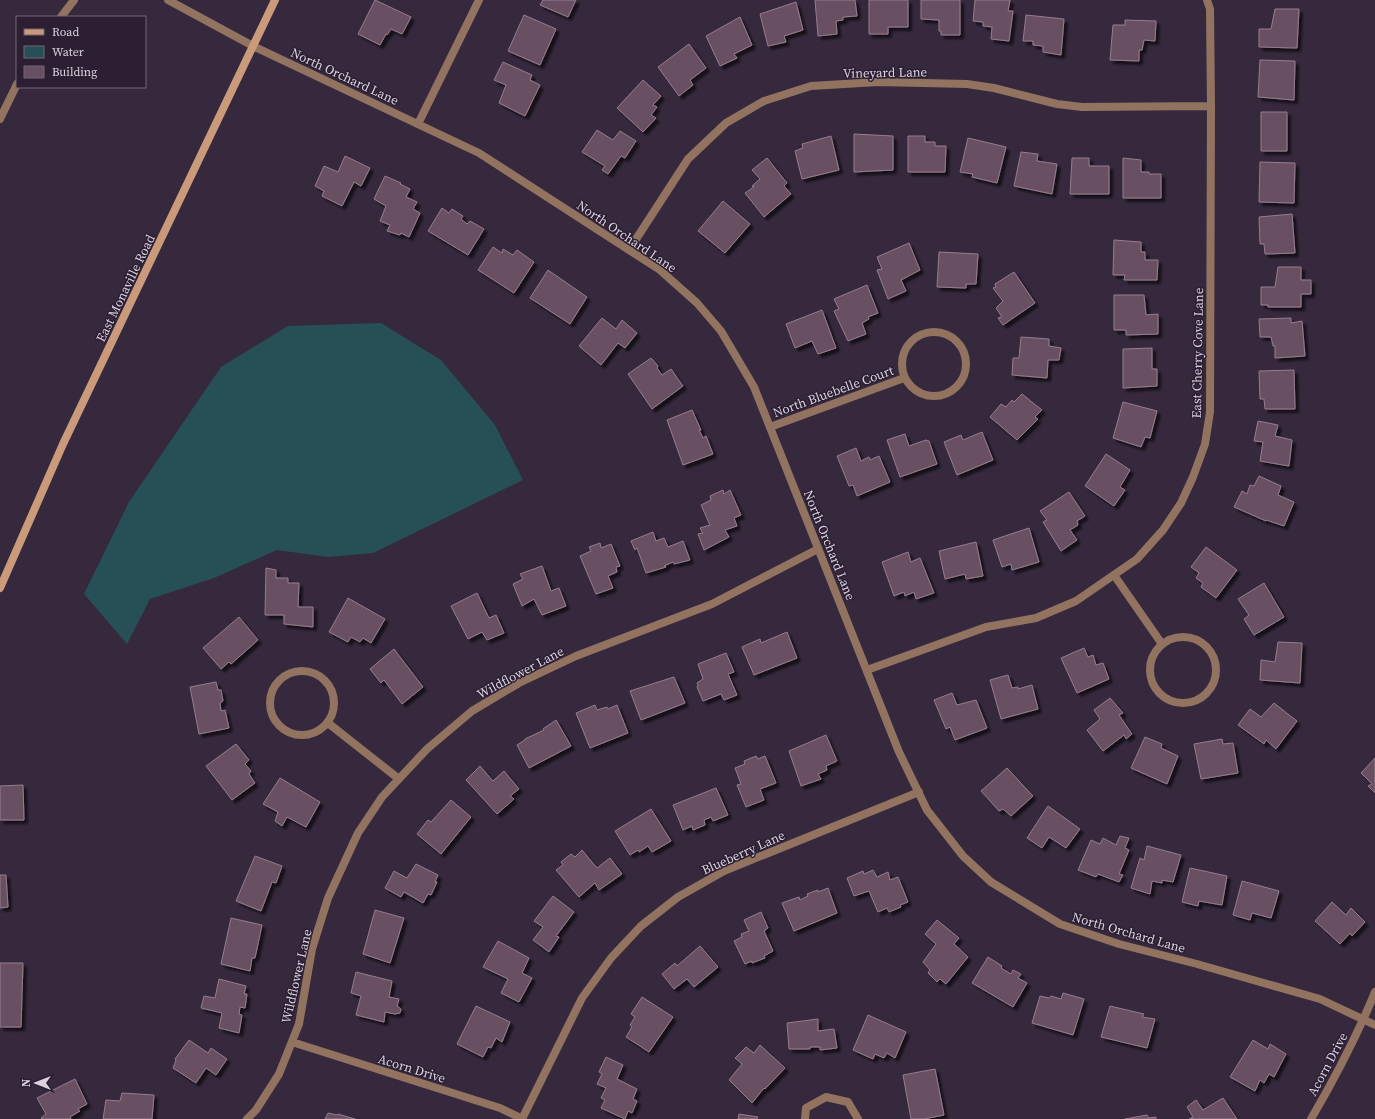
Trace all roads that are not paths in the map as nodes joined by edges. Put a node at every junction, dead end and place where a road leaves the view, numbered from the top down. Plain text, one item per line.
1 (74, 0) edge
2 (168, 0) edge
3 (275, 0) edge
4 (479, 0) edge
5 (1207, 0) edge
6 (62, 16) edge
7 (253, 46) junction
8 (16, 86) edge
9 (1211, 106) junction
10 (0, 119) edge
11 (418, 124) junction
12 (629, 250) junction
13 (904, 378) junction
14 (770, 427) junction
15 (818, 549) junction
16 (1114, 575) junction
17 (0, 588) edge
18 (1162, 644) junction
19 (867, 670) junction
20 (328, 723) junction
21 (399, 779) junction
22 (919, 792) junction
23 (1375, 992) edge
24 (1364, 1019) junction
25 (1375, 1025) edge
26 (292, 1042) junction
27 (247, 1119) edge
28 (523, 1119) edge
29 (804, 1119) edge
30 (858, 1119) edge
31 (1311, 1119) edge

1 - 6 street
2 - 7 street, North Orchard Lane
3 - 7 main road, East Monaville Road
4 - 11 street
5 - 9 street, East Cherry Cove Lane
7 - 11 street, North Orchard Lane
7 - 17 main road, East Monaville Road
8 - 10 street
9 - 12 street, Vineyard Lane
9 - 16 street, East Cherry Cove Lane
11 - 12 street, North Orchard Lane
12 - 14 street, North Orchard Lane
13 - 13 street
13 - 14 street, North Bluebelle Court
14 - 15 street, North Orchard Lane
15 - 19 street, North Orchard Lane
15 - 21 street, Wildflower Lane
16 - 18 street
16 - 19 street, East Cherry Cove Lane
18 - 18 street
19 - 22 street, North Orchard Lane
20 - 20 street
20 - 21 street
21 - 26 street, Wildflower Lane
22 - 24 street, North Orchard Lane
22 - 28 street, Blueberry Lane
23 - 24 street, Acorn Drive
24 - 25 street, North Orchard Lane
24 - 31 street, Acorn Drive
26 - 27 street, Wildflower Lane
26 - 28 street, Acorn Drive
29 - 30 street

